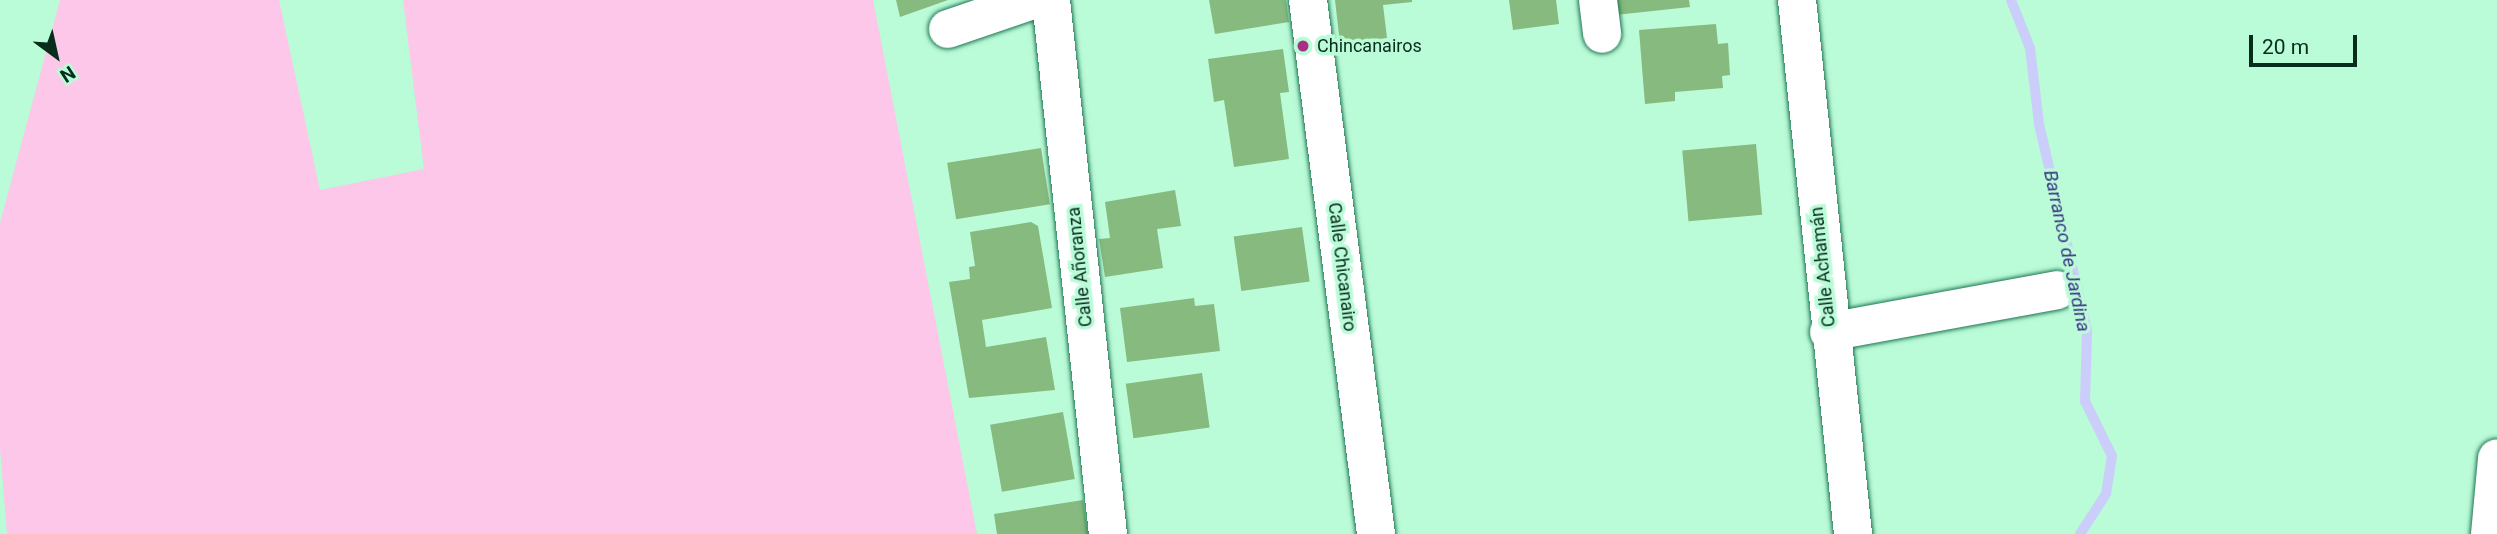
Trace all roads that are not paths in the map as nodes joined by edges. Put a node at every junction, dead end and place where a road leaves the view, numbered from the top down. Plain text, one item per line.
1 (1033, 0) edge
2 (1051, 0) edge
3 (1308, 0) edge
4 (1797, 0) edge
5 (948, 29) dead end
6 (2057, 290) dead end
7 (1829, 332) junction
8 (2497, 458) edge
9 (1108, 534) edge
10 (1376, 534) edge
11 (1853, 534) edge
12 (2490, 534) edge

1 - 5 street
2 - 9 street, Calle Añoranza
3 - 10 street, Calle Chicanairo
4 - 7 street, Calle Achamán
6 - 7 street
7 - 11 street, Calle Achamán
8 - 12 street

